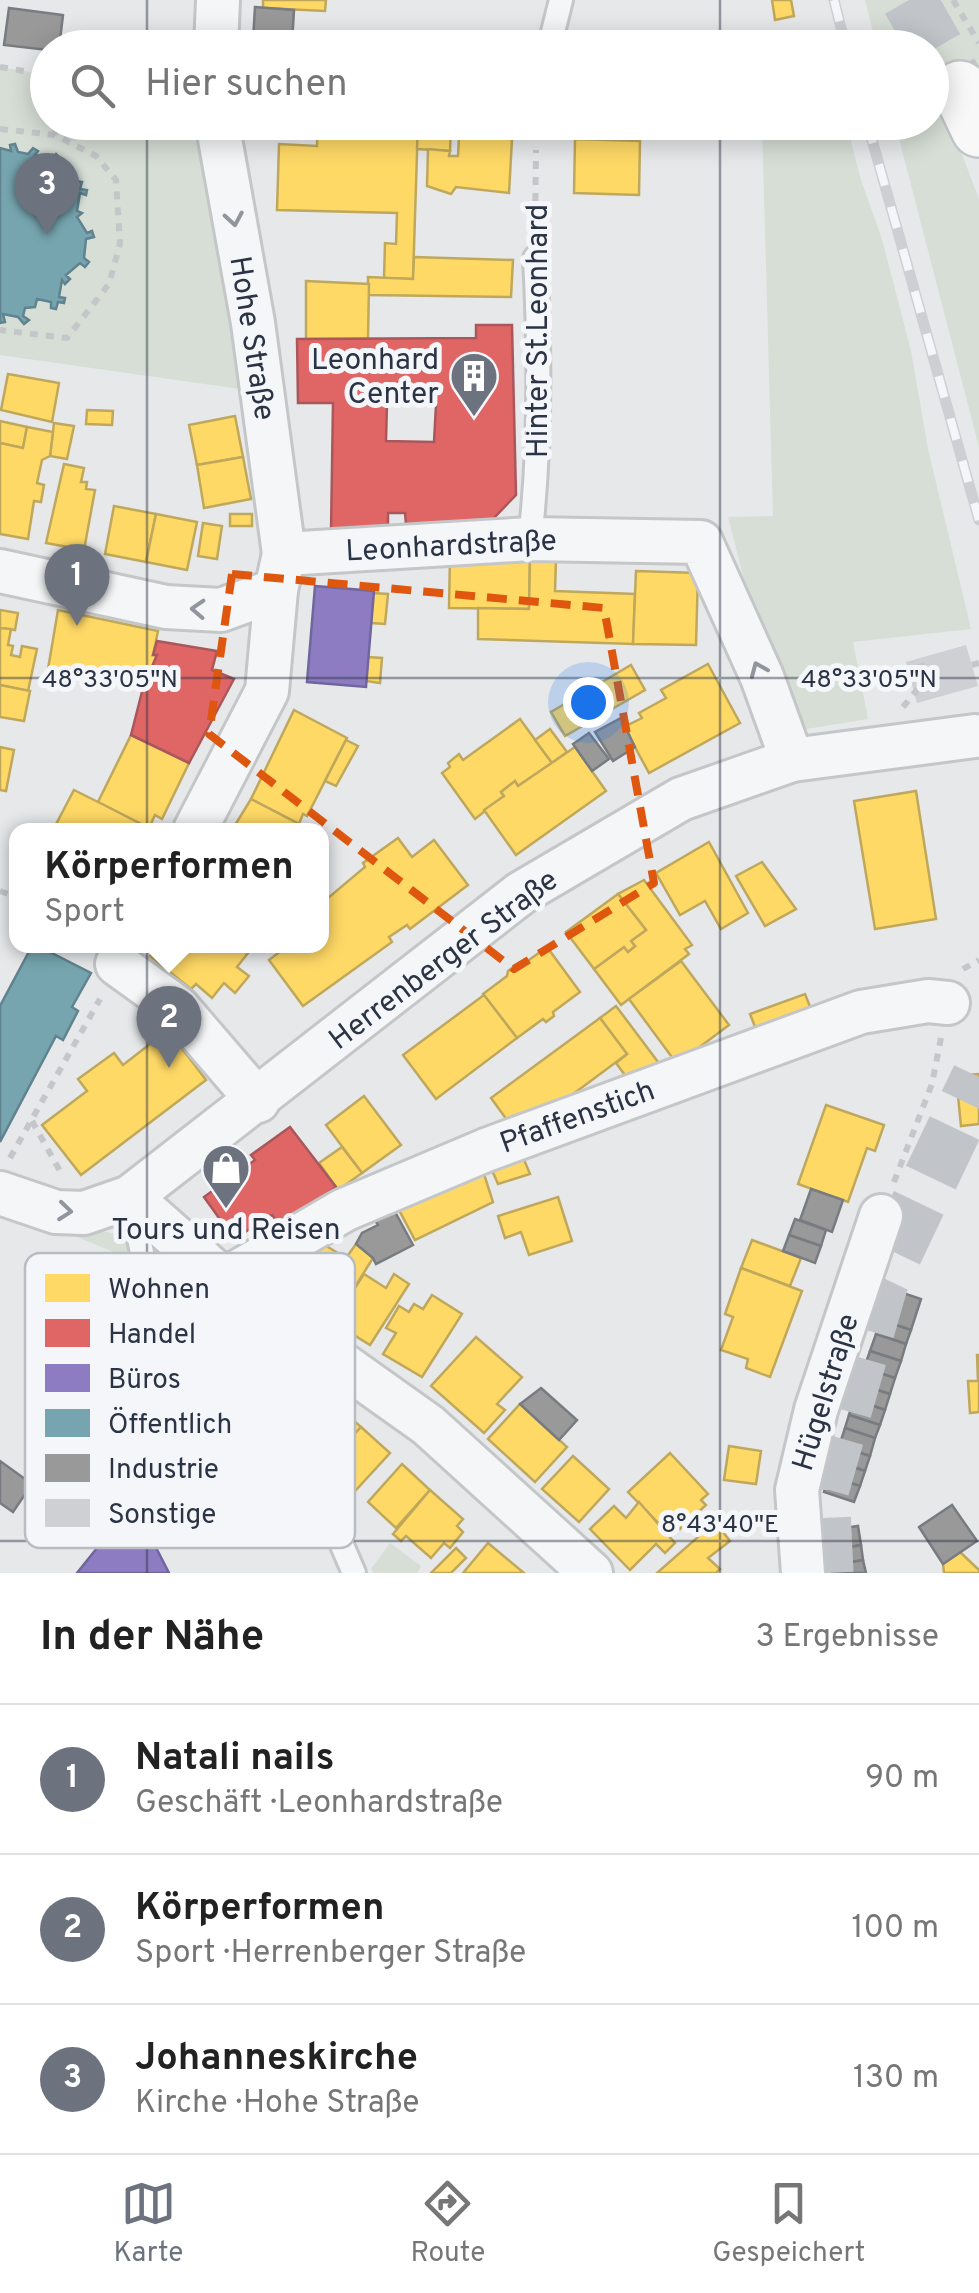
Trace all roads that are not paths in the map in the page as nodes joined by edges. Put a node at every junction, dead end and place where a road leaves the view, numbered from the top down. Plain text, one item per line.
1 (218, 0) edge
2 (561, 0) edge
3 (217, 30) edge
4 (553, 30) edge
5 (221, 140) edge
6 (534, 258) road end
7 (530, 539) junction
8 (0, 571) edge
9 (280, 572) junction
10 (975, 736) dead end
11 (792, 760) junction
12 (198, 823) edge
13 (117, 964) road end
14 (948, 1003) road end
15 (258, 1100) junction
16 (6, 1174) edge
17 (130, 1198) junction
18 (881, 1216) road end
19 (142, 1253) edge
20 (193, 1253) edge
21 (252, 1253) edge
22 (355, 1373) edge
23 (343, 1548) edge
24 (354, 1573) edge
25 (591, 1573) edge
26 (803, 1573) edge

1 - 3 street
2 - 4 lane
5 -> 9 street, Hohe Straße
6 - 7 lane, Hinter St.Leonhard
7 - 9 street, Leonhardstraße
11 -> 7 street, Leonhardstraße
9 -> 8 street, Leonhardstraße
9 - 12 street, Hohe Straße
10 - 11 street, Herrenberger Straße
11 - 15 street, Herrenberger Straße
13 - 15 street
14 - 21 street, Pfaffenstich
15 - 17 street, Herrenberger Straße
16 -> 17 street, Herrenberger Straße
17 - 19 lane
17 - 20 street
18 - 26 street, Hügelstraße
22 - 25 street
23 - 24 lane

